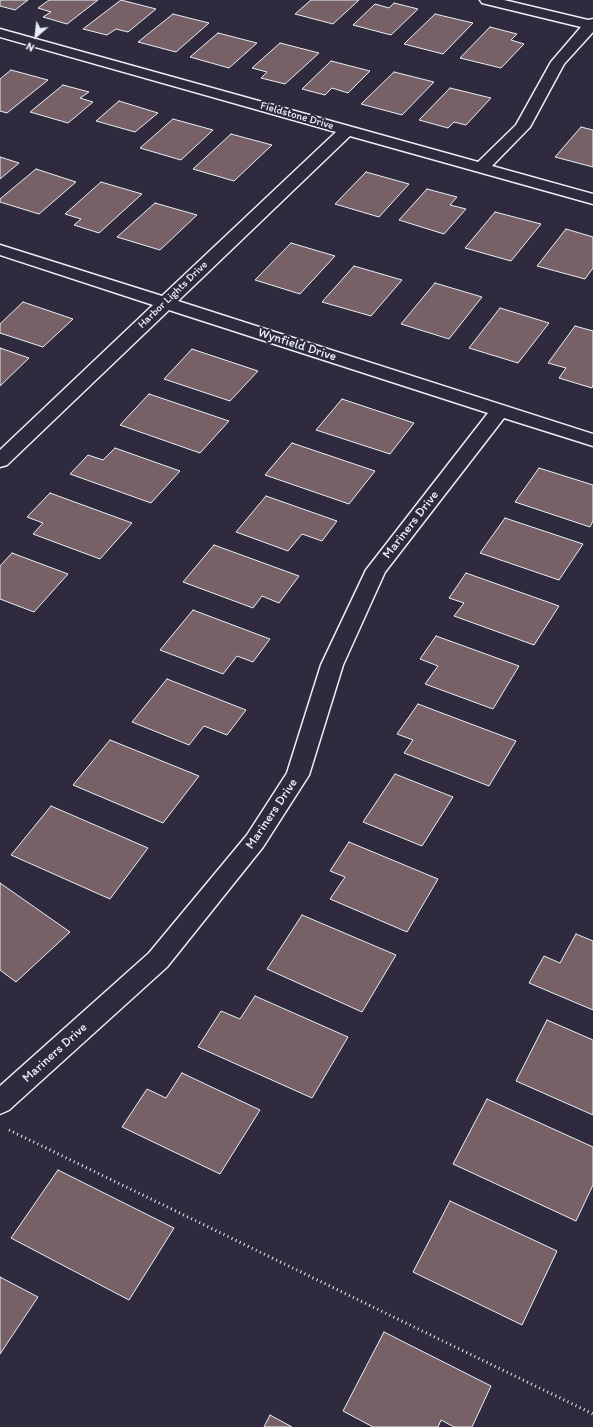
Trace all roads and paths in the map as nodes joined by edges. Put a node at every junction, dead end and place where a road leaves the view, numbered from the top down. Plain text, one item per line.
1 (487, 0) edge
2 (592, 25) edge
3 (0, 33) edge
4 (347, 130) junction
5 (481, 168) junction
6 (593, 199) edge
7 (0, 250) edge
8 (166, 303) junction
9 (500, 410) junction
10 (593, 440) edge
11 (0, 461) edge
12 (0, 1102) edge
13 (7, 1130) dead end
14 (593, 1414) edge

1 - 2 street
2 - 5 street
3 - 4 street, Fieldstone Drive
4 - 5 street, Fieldstone Drive
4 - 8 street, Harbor Lights Drive
5 - 6 street, Fieldstone Drive
7 - 8 street, Wynfield Drive
8 - 9 street, Wynfield Drive
8 - 11 street, Harbor Lights Drive
9 - 10 street, Wynfield Drive
9 - 12 street, Mariners Drive
13 - 14 path

